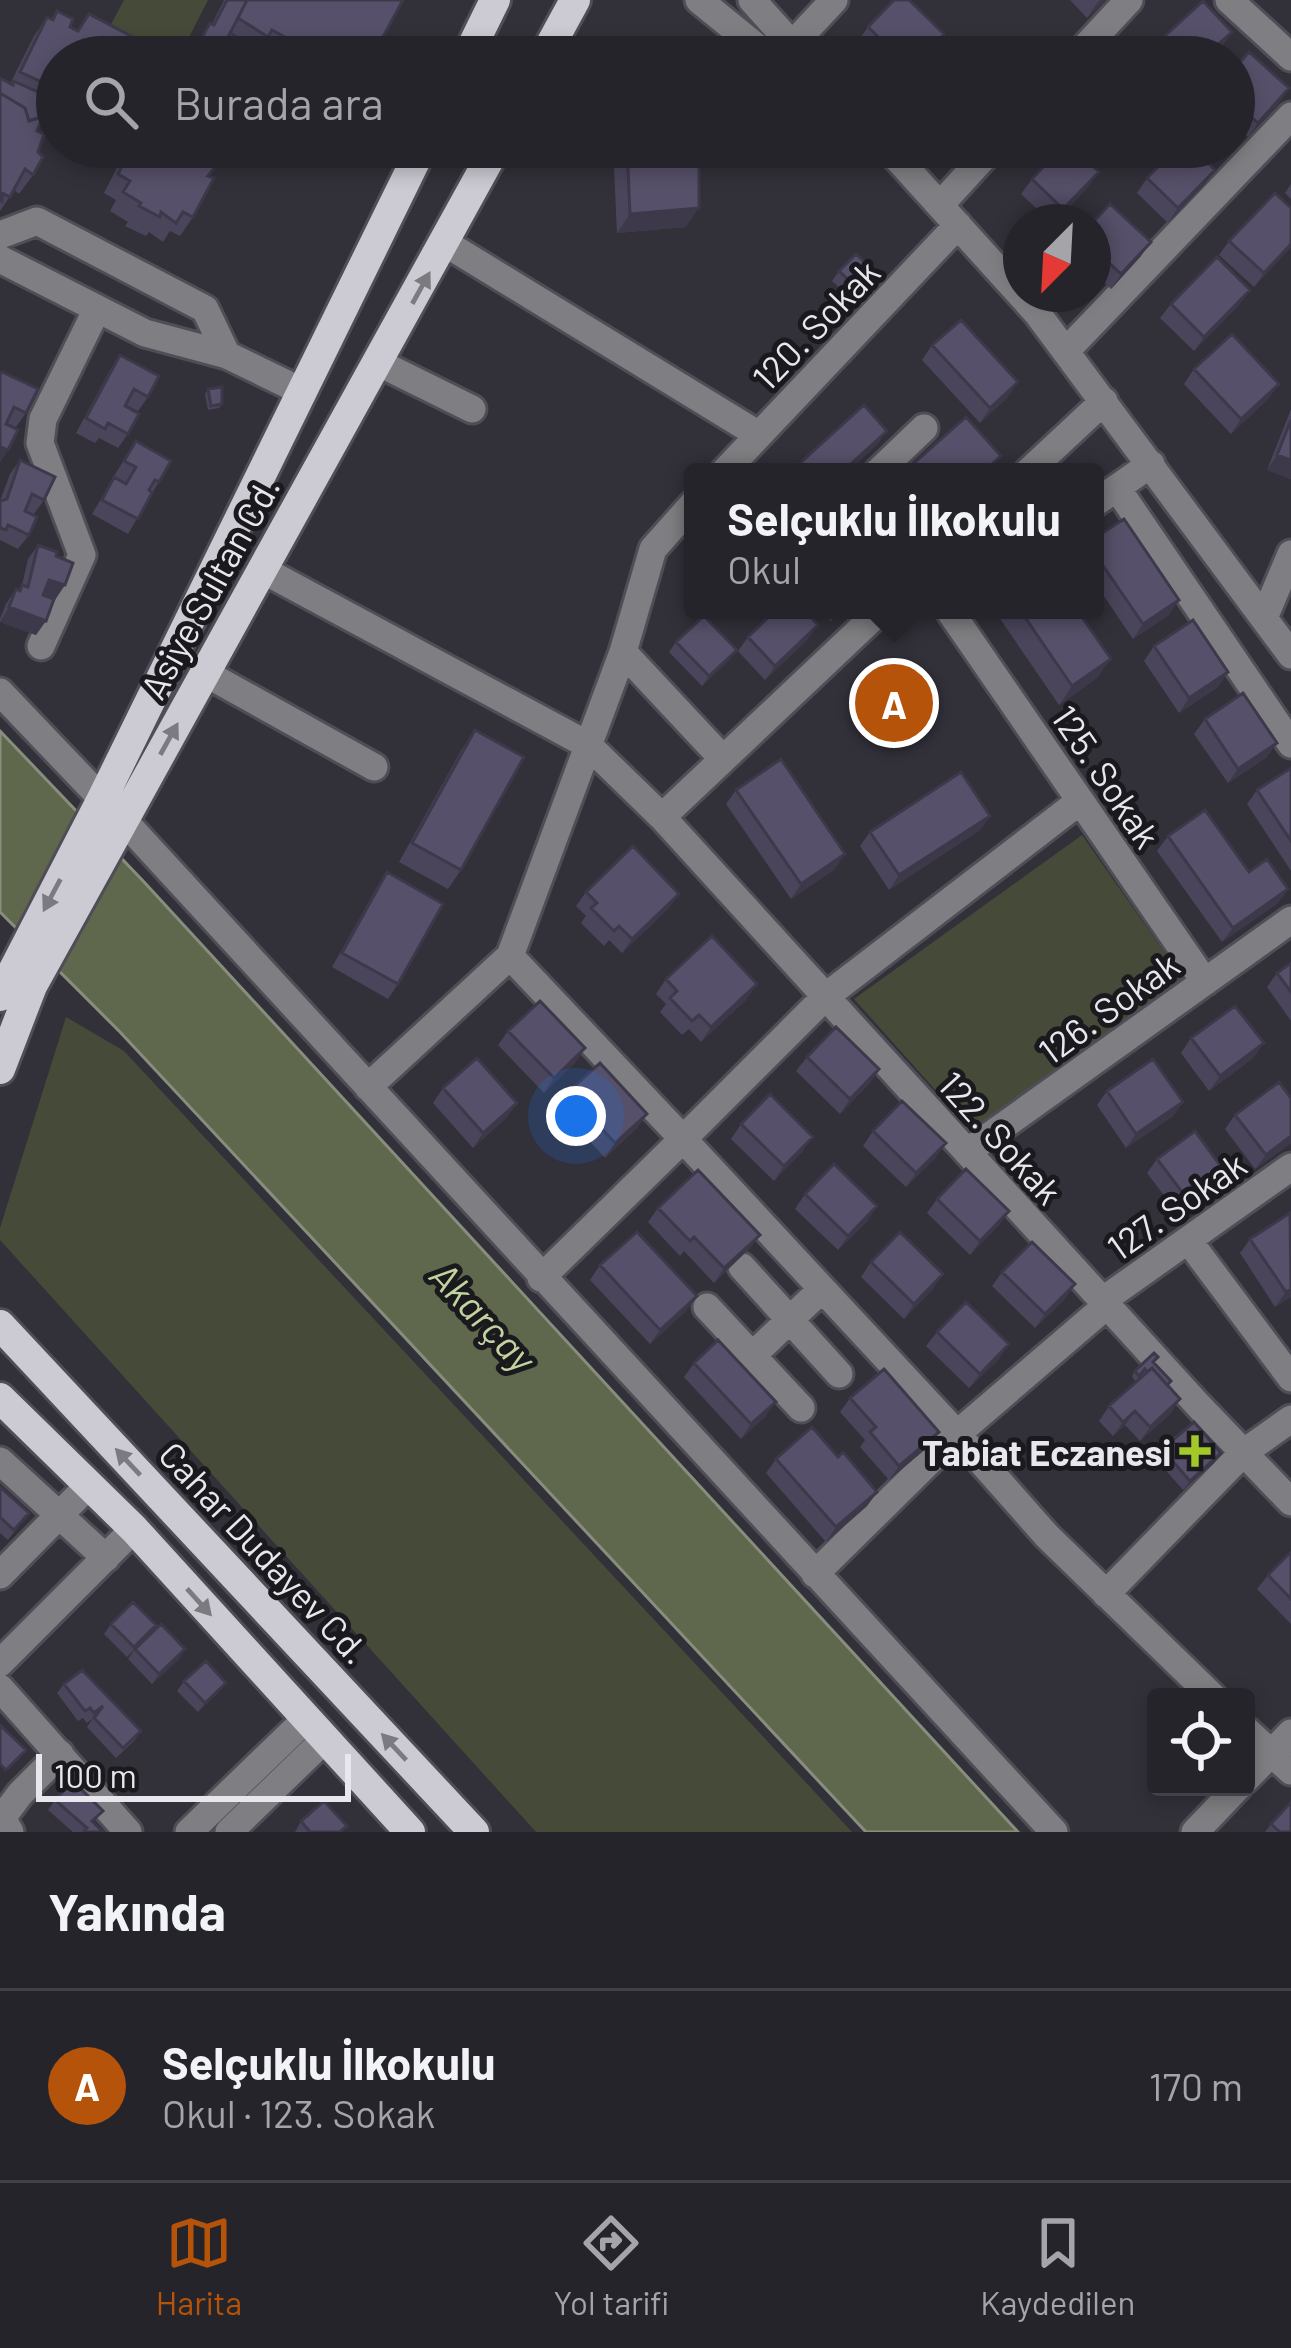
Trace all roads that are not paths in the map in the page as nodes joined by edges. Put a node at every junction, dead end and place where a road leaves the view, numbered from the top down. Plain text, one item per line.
1 (495, 0) edge
2 (575, 0) edge
3 (699, 0) edge
4 (752, 0) edge
5 (834, 0) edge
6 (1129, 0) edge
7 (1229, 0) edge
8 (477, 36) edge
9 (555, 36) edge
10 (759, 36) edge
11 (776, 36) edge
12 (803, 36) edge
13 (1096, 36) edge
14 (1291, 56) edge
15 (1291, 116) edge
16 (1255, 154) edge
17 (412, 168) edge
18 (485, 168) edge
19 (907, 168) edge
20 (979, 168) edge
21 (1241, 168) edge
22 (949, 215) junction
23 (0, 235) edge
24 (445, 243) junction
25 (0, 259) edge
26 (97, 309) junction
27 (1066, 351) junction
28 (227, 356) junction
29 (379, 363) junction
30 (301, 391) junction
31 (1103, 401) junction
32 (472, 409) dead end
33 (924, 428) dead end
34 (759, 435) junction
35 (733, 463) edge
36 (887, 463) edge
37 (1038, 463) edge
38 (1150, 464) junction
39 (1106, 496) edge
40 (684, 514) edge
41 (1289, 563) edge
42 (263, 570) junction
43 (1264, 618) junction
44 (871, 619) edge
45 (955, 619) edge
46 (41, 646) dead end
47 (623, 652) junction
48 (1291, 655) edge
49 (205, 673) junction
50 (0, 692) edge
51 (1291, 744) edge
52 (588, 745) junction
53 (723, 759) junction
54 (374, 767) dead end
55 (1080, 801) junction
56 (662, 817) junction
57 (107, 820) junction
58 (1291, 920) edge
59 (510, 956) junction
60 (1204, 982) junction
61 (15, 984) edge
62 (825, 997) junction
63 (0, 1069) edge
64 (368, 1087) junction
65 (683, 1138) junction
66 (967, 1152) junction
67 (1291, 1167) edge
68 (1188, 1240) junction
69 (742, 1267) edge
70 (542, 1278) junction
71 (822, 1289) junction
72 (1104, 1303) junction
73 (706, 1306) dead end
74 (790, 1319) junction
75 (0, 1325) edge
76 (752, 1355) junction
77 (839, 1374) dead end
78 (1291, 1378) edge
79 (0, 1398) edge
80 (801, 1408) dead end
81 (1291, 1419) edge
82 (957, 1434) junction
83 (1243, 1453) junction
84 (0, 1461) edge
85 (89, 1485) junction
86 (1291, 1502) edge
87 (60, 1514) junction
88 (134, 1529) junction
89 (106, 1558) junction
90 (815, 1574) junction
91 (0, 1575) edge
92 (1106, 1594) junction
93 (0, 1663) edge
94 (0, 1688) edge
95 (1204, 1688) edge
96 (314, 1730) junction
97 (1291, 1733) edge
98 (1255, 1738) edge
99 (60, 1754) junction
100 (1281, 1762) edge
101 (1229, 1796) edge
102 (1, 1817) edge
103 (10, 1832) edge
104 (128, 1832) edge
105 (189, 1832) edge
106 (229, 1832) edge
107 (410, 1832) edge
108 (474, 1832) edge
109 (1054, 1832) edge
110 (1195, 1832) edge

1 - 8 main road
2 - 9 main road
3 - 10 street
4 - 11 street
5 - 12 street
6 - 13 street
7 - 14 street
15 - 16 street
17 - 30 main road, Asiye Sultan Cd.
18 - 24 main road, Asiye Sultan Cd.
19 - 22 street
20 - 22 street, 120. Sokak
21 - 27 street
22 - 27 street
22 - 34 street, 120. Sokak
23 - 28 street
29 -> 24 main road, Asiye Sultan Cd.
24 - 34 street
25 - 26 street
26 - 28 street
26 - 46 street
27 - 31 street
28 - 30 street
29 - 32 street
29 - 42 main road, Asiye Sultan Cd.
30 - 57 main road, Asiye Sultan Cd.
31 - 37 street
31 - 38 street
33 - 36 street
34 - 35 street, 120. Sokak
38 - 39 street
38 - 43 street
39 - 51 street
40 - 47 street
41 - 43 street
42 - 49 main road, Asiye Sultan Cd.
42 - 52 street, 122. Sokak
43 - 48 street
44 - 53 street
45 - 55 street, 125. Sokak
47 - 52 street
47 - 53 street
49 - 54 street
57 -> 49 main road, Asiye Sultan Cd.
50 - 57 street
52 - 56 street, 122. Sokak
52 - 59 street
53 - 56 street
55 - 60 street, 125. Sokak
55 - 62 street
56 - 62 street, 122. Sokak
57 - 61 main road, Asiye Sultan Cd.
57 - 64 street
58 - 60 street, 126. Sokak
59 - 64 street
59 - 65 street
60 - 66 street, 126. Sokak
61 - 63 main road, Asiye Sultan Cd.
62 - 65 street
62 - 66 street, 122. Sokak
64 - 70 street
65 - 70 street
65 - 71 street
66 - 72 street, 122. Sokak
67 - 68 street, 127. Sokak
68 - 72 street, 127. Sokak
68 - 78 street
69 - 74 street
70 - 90 street
71 - 74 street
71 - 82 street
72 - 82 street, 127. Sokak
72 - 83 street, 122. Sokak
73 - 76 street
74 - 76 street
74 - 77 street
108 -> 75 main road, Cahar Dudayev Cd.
76 - 80 street
79 - 85 main road
81 - 83 street
82 - 90 street, 127. Sokak
82 - 92 street
83 - 86 street, 122. Sokak
83 - 92 street
84 - 87 street
85 - 87 street
85 - 88 main road
87 - 89 street
87 - 91 street
88 - 89 street
88 -> 96 main road
89 - 93 street
90 - 109 street
92 - 95 street
94 - 99 street
96 - 105 street
96 - 106 street
96 - 107 main road
97 - 100 street
98 - 100 street
99 - 102 street
99 - 104 street
101 - 110 street
102 - 103 street

